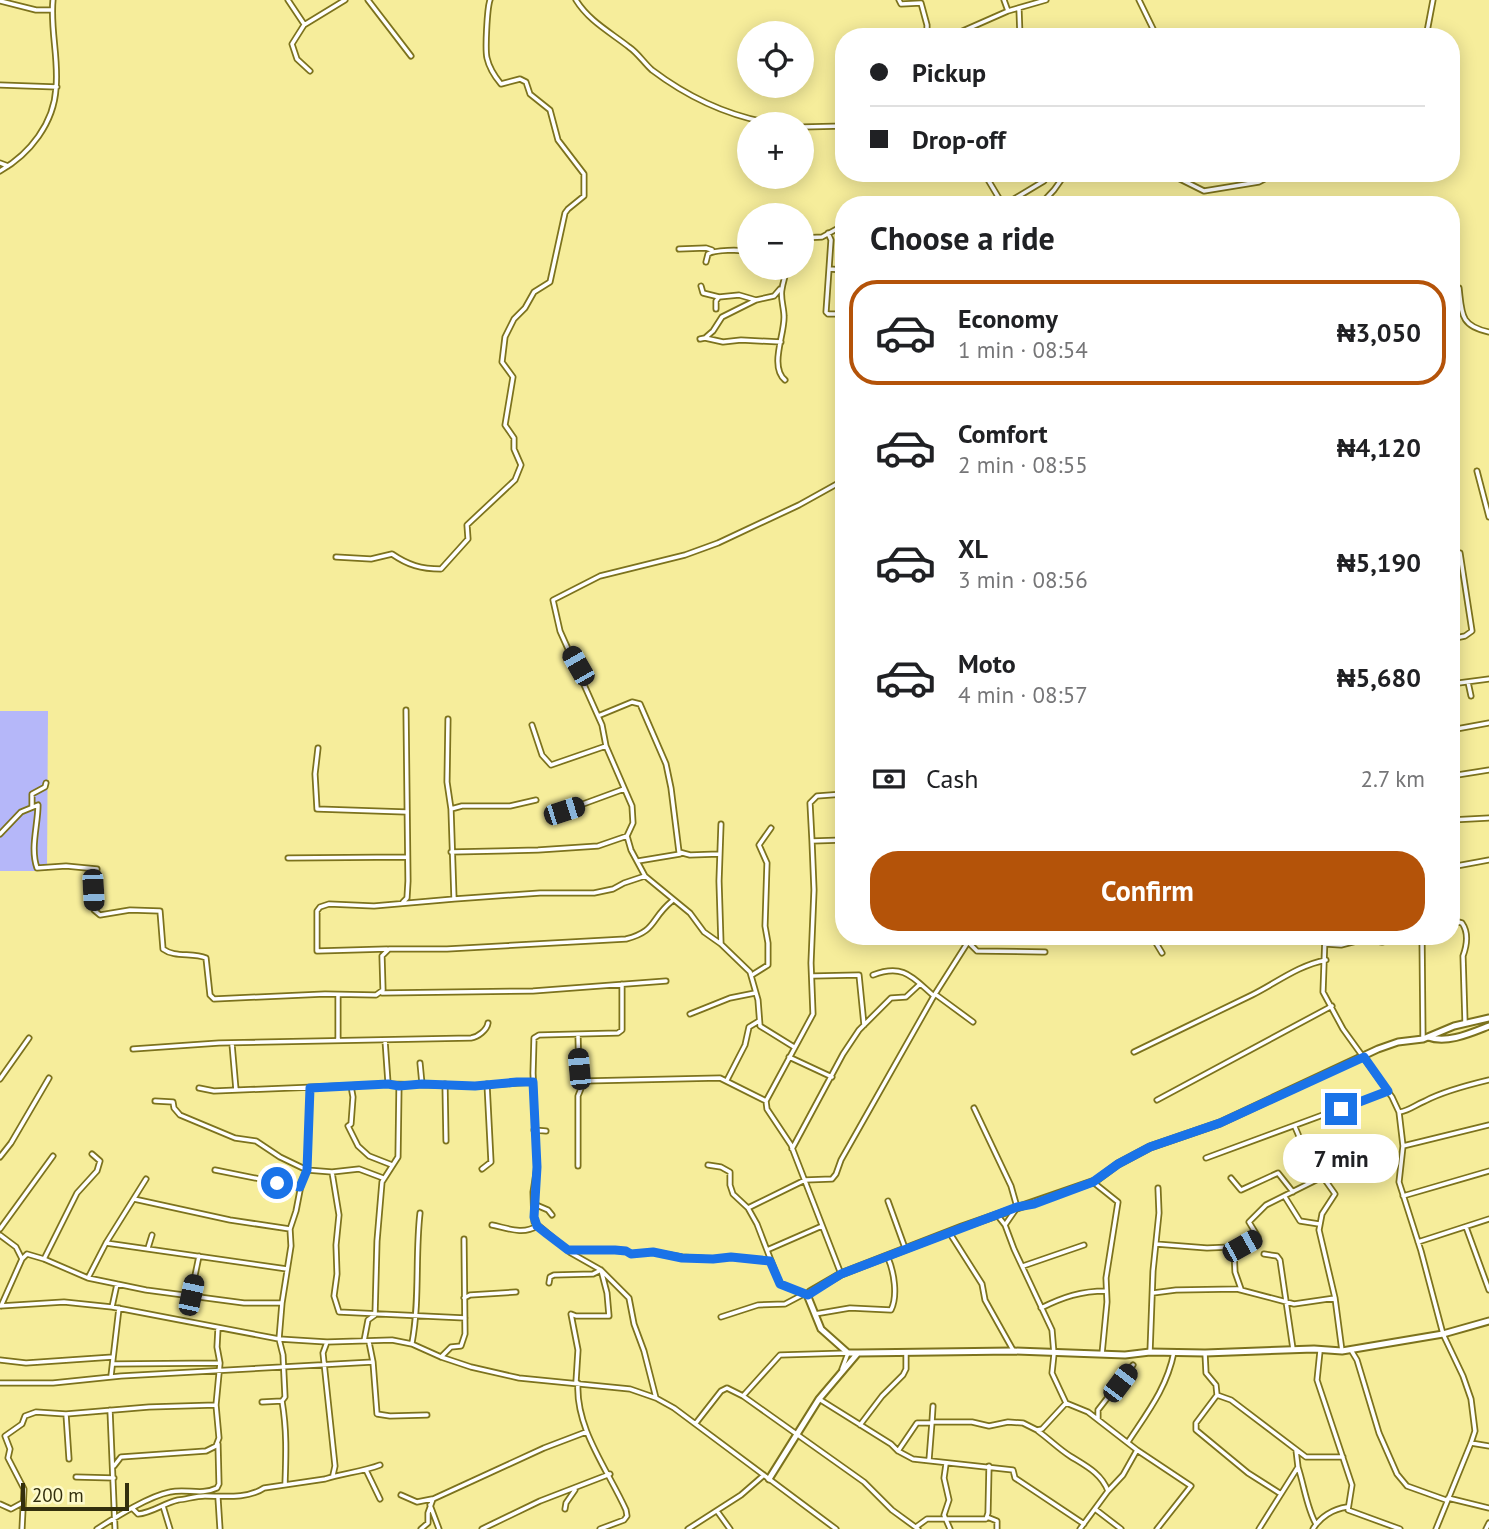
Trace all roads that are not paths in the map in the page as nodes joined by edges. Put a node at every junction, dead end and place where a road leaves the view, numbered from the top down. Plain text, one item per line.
1 (53, 0) edge
2 (288, 0) edge
3 (345, 0) edge
4 (368, 0) edge
5 (490, 0) edge
6 (576, 0) edge
7 (899, 0) edge
8 (1004, 0) edge
9 (1046, 0) edge
10 (1139, 0) edge
11 (1433, 0) edge
12 (0, 1) edge
13 (1019, 9) junction
14 (52, 10) junction
15 (1008, 11) junction
16 (304, 25) junction
17 (927, 28) edge
18 (969, 28) edge
19 (1020, 28) edge
20 (1153, 28) edge
21 (1428, 28) edge
22 (411, 56) dead end
23 (310, 71) dead end
24 (0, 85) edge
25 (57, 87) junction
26 (737, 113) edge
27 (835, 126) edge
28 (814, 127) edge
29 (0, 163) edge
30 (8, 166) junction
31 (0, 171) edge
32 (1042, 182) edge
33 (1060, 182) edge
34 (1186, 182) edge
35 (1259, 182) edge
36 (1019, 196) edge
37 (1048, 196) edge
38 (835, 230) edge
39 (828, 233) junction
40 (814, 238) edge
41 (679, 248) dead end
42 (714, 251) junction
43 (737, 251) edge
44 (706, 262) dead end
45 (829, 269) junction
46 (835, 269) edge
47 (785, 280) edge
48 (701, 286) dead end
49 (782, 288) junction
50 (1460, 294) edge
51 (719, 297) junction
52 (756, 300) junction
53 (716, 309) dead end
54 (835, 313) edge
55 (1489, 332) edge
56 (781, 342) junction
57 (785, 380) dead end
58 (1477, 471) dead end
59 (835, 486) edge
60 (1489, 517) edge
61 (1460, 553) dead end
62 (336, 557) dead end
63 (1460, 637) edge
64 (1489, 679) edge
65 (1468, 682) junction
66 (1460, 683) edge
67 (1471, 696) dead end
68 (406, 709) dead end
69 (598, 716) junction
70 (448, 719) dead end
71 (1489, 723) edge
72 (532, 725) dead end
73 (1460, 728) edge
74 (606, 746) junction
75 (318, 748) dead end
76 (1489, 770) edge
77 (1460, 775) edge
78 (46, 783) dead end
79 (625, 789) junction
80 (835, 795) edge
81 (536, 800) dead end
82 (32, 807) junction
83 (452, 809) junction
84 (564, 811) dead end
85 (406, 812) junction
86 (1489, 818) edge
87 (1460, 820) edge
88 (721, 824) dead end
89 (771, 828) dead end
90 (0, 834) edge
91 (627, 836) junction
92 (835, 840) edge
93 (812, 841) junction
94 (451, 852) junction
95 (682, 853) junction
96 (719, 854) junction
97 (406, 857) junction
98 (288, 859) dead end
99 (1489, 860) edge
100 (638, 861) junction
101 (1460, 865) edge
102 (645, 876) junction
103 (453, 899) junction
104 (672, 901) junction
105 (401, 903) junction
106 (1460, 922) edge
107 (721, 944) junction
108 (966, 945) edge
109 (971, 945) edge
110 (1157, 945) edge
111 (1325, 945) edge
112 (1422, 945) edge
113 (389, 949) junction
114 (1045, 952) dead end
115 (1162, 953) dead end
116 (1326, 960) junction
117 (752, 975) junction
118 (873, 975) dead end
119 (813, 976) junction
120 (666, 981) dead end
121 (920, 984) junction
122 (622, 985) junction
123 (381, 993) junction
124 (755, 993) junction
125 (934, 995) junction
126 (338, 996) junction
127 (1332, 1006) junction
128 (690, 1014) dead end
129 (1489, 1018) edge
130 (759, 1021) junction
131 (1467, 1022) junction
132 (488, 1023) dead end
133 (973, 1023) dead end
134 (864, 1024) junction
135 (1489, 1026) edge
136 (578, 1035) junction
137 (29, 1038) dead end
138 (1426, 1038) junction
139 (338, 1040) junction
140 (385, 1040) junction
141 (232, 1044) junction
142 (794, 1047) junction
143 (133, 1049) dead end
144 (1134, 1052) dead end
145 (789, 1057) junction
146 (1364, 1057) junction
147 (421, 1063) dead end
148 (832, 1077) junction
149 (49, 1078) dead end
150 (0, 1079) edge
151 (727, 1080) junction
152 (1489, 1080) edge
153 (584, 1081) junction
154 (533, 1082) junction
155 (388, 1084) junction
156 (422, 1084) junction
157 (445, 1084) junction
158 (487, 1084) junction
159 (351, 1086) junction
160 (399, 1086) junction
161 (200, 1088) dead end
162 (310, 1088) junction
163 (236, 1090) junction
164 (1388, 1091) junction
165 (1157, 1100) dead end
166 (155, 1101) dead end
167 (766, 1101) junction
168 (974, 1108) dead end
169 (1399, 1112) junction
170 (1489, 1125) edge
171 (1295, 1127) junction
172 (534, 1130) junction
173 (546, 1131) dead end
174 (446, 1141) dead end
175 (1403, 1146) junction
176 (792, 1149) junction
177 (92, 1154) dead end
178 (53, 1156) dead end
179 (0, 1157) edge
180 (1206, 1158) dead end
181 (392, 1165) junction
182 (708, 1165) dead end
183 (578, 1166) dead end
184 (482, 1169) dead end
185 (215, 1170) dead end
186 (307, 1170) junction
187 (332, 1171) junction
188 (1489, 1171) edge
189 (1324, 1176) junction
190 (383, 1178) junction
191 (1231, 1178) dead end
192 (146, 1179) dead end
193 (805, 1180) junction
194 (1093, 1182) junction
195 (300, 1187) junction
196 (1158, 1188) dead end
197 (1293, 1192) junction
198 (1403, 1196) junction
199 (1285, 1197) junction
200 (134, 1199) junction
201 (888, 1202) dead end
202 (534, 1204) junction
203 (1017, 1207) junction
204 (748, 1208) junction
205 (420, 1213) dead end
206 (997, 1214) junction
207 (552, 1215) dead end
208 (1489, 1219) edge
209 (492, 1224) dead end
210 (1319, 1224) junction
211 (1005, 1225) junction
212 (537, 1226) junction
213 (822, 1226) junction
214 (1466, 1227) junction
215 (0, 1229) edge
216 (290, 1229) junction
217 (949, 1232) junction
218 (0, 1235) edge
219 (152, 1235) dead end
220 (464, 1239) dead end
221 (1418, 1242) junction
222 (106, 1243) junction
223 (1156, 1244) junction
224 (1084, 1245) dead end
225 (148, 1248) junction
226 (568, 1250) junction
227 (767, 1250) junction
228 (906, 1250) junction
229 (1234, 1250) junction
230 (1264, 1254) dead end
231 (199, 1256) junction
232 (888, 1258) junction
233 (22, 1259) junction
234 (44, 1259) junction
235 (770, 1261) junction
236 (1023, 1266) junction
237 (288, 1269) junction
238 (601, 1270) junction
239 (841, 1274) junction
240 (88, 1278) junction
241 (549, 1283) dead end
242 (117, 1284) junction
243 (1241, 1289) junction
244 (1489, 1290) edge
245 (1106, 1291) junction
246 (516, 1292) dead end
247 (1153, 1293) junction
248 (191, 1295) junction
249 (806, 1295) junction
250 (464, 1298) junction
251 (1335, 1298) junction
252 (1286, 1301) junction
253 (282, 1303) junction
254 (1, 1306) edge
255 (112, 1307) junction
256 (119, 1308) junction
257 (1041, 1308) junction
258 (375, 1315) junction
259 (814, 1315) junction
260 (415, 1316) junction
261 (721, 1317) dead end
262 (465, 1318) junction
263 (1489, 1321) edge
264 (218, 1328) junction
265 (1443, 1334) junction
266 (279, 1339) junction
267 (327, 1342) junction
268 (366, 1342) junction
269 (412, 1344) junction
270 (1320, 1349) junction
271 (1352, 1350) junction
272 (1013, 1351) junction
273 (1294, 1351) junction
274 (906, 1352) junction
275 (1150, 1352) junction
276 (1174, 1352) junction
277 (1342, 1352) junction
278 (848, 1353) junction
279 (858, 1353) junction
280 (1205, 1353) junction
281 (1054, 1354) junction
282 (1102, 1354) junction
283 (113, 1357) junction
284 (441, 1357) junction
285 (0, 1360) edge
286 (373, 1362) junction
287 (220, 1363) junction
288 (113, 1364) junction
289 (1133, 1365) dead end
290 (326, 1366) junction
291 (283, 1367) junction
292 (219, 1371) junction
293 (841, 1371) junction
294 (111, 1377) junction
295 (0, 1383) edge
296 (577, 1383) junction
297 (1217, 1395) junction
298 (743, 1396) junction
299 (656, 1398) junction
300 (819, 1399) junction
301 (282, 1401) junction
302 (262, 1402) dead end
303 (1066, 1403) junction
304 (216, 1405) junction
305 (933, 1406) dead end
306 (110, 1410) junction
307 (1098, 1410) junction
308 (1088, 1412) junction
309 (66, 1414) junction
310 (427, 1415) dead end
311 (1098, 1419) junction
312 (696, 1423) junction
313 (932, 1423) junction
314 (860, 1425) junction
315 (1037, 1430) junction
316 (586, 1432) junction
317 (798, 1435) junction
318 (1128, 1442) junction
319 (218, 1443) junction
320 (1471, 1443) junction
321 (1489, 1446) edge
322 (1137, 1450) junction
323 (1296, 1450) junction
324 (898, 1451) junction
325 (1306, 1457) junction
326 (1343, 1457) junction
327 (69, 1459) dead end
328 (929, 1460) junction
329 (946, 1464) junction
330 (380, 1465) dead end
331 (1298, 1465) junction
332 (114, 1466) junction
333 (989, 1466) junction
334 (366, 1470) junction
335 (610, 1474) junction
336 (333, 1475) junction
337 (76, 1477) dead end
338 (767, 1477) junction
339 (114, 1478) junction
340 (219, 1484) junction
341 (285, 1484) junction
342 (577, 1487) junction
343 (1108, 1491) junction
344 (1280, 1494) junction
345 (401, 1495) dead end
346 (158, 1497) junction
347 (219, 1497) junction
348 (380, 1499) dead end
349 (433, 1499) junction
350 (1447, 1499) junction
351 (22, 1503) junction
352 (0, 1504) edge
353 (430, 1504) junction
354 (165, 1505) junction
355 (1347, 1507) junction
356 (132, 1508) junction
357 (1489, 1508) edge
358 (1095, 1509) junction
359 (565, 1510) dead end
360 (717, 1511) junction
361 (987, 1517) junction
362 (115, 1518) junction
363 (946, 1519) junction
364 (1489, 1523) edge
365 (1084, 1524) junction
366 (1316, 1524) junction
367 (917, 1528) edge
368 (22, 1529) edge
369 (97, 1529) edge
370 (115, 1529) edge
371 (170, 1529) edge
372 (220, 1529) edge
373 (421, 1529) edge
374 (439, 1529) edge
375 (482, 1529) edge
376 (600, 1529) edge
377 (688, 1529) edge
378 (730, 1529) edge
379 (836, 1529) edge
380 (950, 1529) edge
381 (997, 1529) edge
382 (1080, 1529) edge
383 (1121, 1529) edge
384 (1157, 1529) edge
385 (1259, 1529) edge
386 (1313, 1529) edge
387 (1400, 1529) edge
388 (1436, 1529) edge
389 (1486, 1529) edge

1 - 14 street
2 - 16 street
3 - 16 street
4 - 22 street
5 - 62 street
6 - 26 street
7 - 17 street
8 - 15 street
9 - 13 street
10 - 20 street
11 - 21 street
12 - 14 street
13 - 15 street
13 - 19 street
14 - 25 street
15 - 18 street
16 - 23 street
24 - 25 street
25 - 30 street
27 - 28 street
29 - 30 street
30 - 31 street
32 - 36 street
33 - 37 street
34 - 35 street
38 - 39 street
39 - 40 street
39 - 45 street
41 - 42 street
42 - 43 street
42 - 44 street
45 - 46 street
45 - 54 street
47 - 49 street
48 - 51 street
49 - 52 street
49 - 56 street
50 - 55 street
51 - 52 street
51 - 53 street
52 - 56 street
56 - 57 street
58 - 60 street
59 - 69 street
61 - 63 street
64 - 65 street
65 - 66 street
65 - 67 street
68 - 85 street
69 - 74 street
69 - 95 street
70 - 83 street
71 - 73 street
72 - 74 street
74 - 79 street
75 - 85 street
76 - 77 street
78 - 82 street
79 - 84 street
79 - 91 street
80 - 93 street
81 - 83 street
82 - 90 street
82 - 126 street
83 - 94 street
85 - 97 street
86 - 87 street
88 - 96 street
89 - 117 street
91 - 94 street
91 - 100 street
92 - 93 street
93 - 119 street
94 - 103 street
95 - 96 street
95 - 100 street
96 - 107 street
97 - 98 street
97 - 105 street
99 - 101 street
100 - 102 street
102 - 103 street
102 - 104 street
103 - 105 street
104 - 107 street
104 - 113 street
105 - 113 street
106 - 131 street
107 - 117 street
108 - 125 street
109 - 114 street
110 - 115 street
111 - 116 street
112 - 138 street
113 - 123 street
116 - 127 street
116 - 144 street
117 - 124 street
118 - 121 street
119 - 134 street
119 - 142 street
120 - 122 street
121 - 125 street
121 - 134 street
122 - 123 street
122 - 136 street
123 - 126 street
124 - 128 street
124 - 130 street
125 - 133 street
125 - 193 street
126 - 139 street
127 - 146 street
127 - 165 street
129 - 131 street
130 - 142 street
130 - 151 street
131 - 138 street
132 - 140 street
134 - 148 street
135 - 138 street
136 - 153 street
136 - 154 street
137 - 150 street
138 - 146 street
139 - 140 street
139 - 141 street
140 - 155 street
141 - 143 street
141 - 163 street
142 - 145 street
145 - 148 street
145 - 167 street
146 - 164 street
146 - 194 street
147 - 156 street
148 - 176 street
149 - 179 street
151 - 153 street
151 - 167 street
152 - 169 street
153 - 183 street
154 - 158 street
154 - 172 street
155 - 159 street
155 - 160 street
156 - 157 street
156 - 160 street
157 - 158 street
157 - 174 street
158 - 184 street
159 - 162 street
159 - 181 street
160 - 181 street
161 - 163 street
162 - 163 street
162 - 186 street
164 - 169 street
164 - 171 street
166 - 186 street
167 - 176 street
168 - 203 street
169 - 175 street
170 - 175 street
171 - 180 street
171 - 189 street
172 - 173 street
172 - 202 street
175 - 198 street
176 - 193 street
177 - 234 street
178 - 215 street
181 - 190 street
182 - 204 street
185 - 195 street
186 - 187 street
186 - 195 street
187 - 190 street
187 - 258 street
188 - 198 street
189 - 197 street
189 - 210 street
190 - 258 street
191 - 197 street
192 - 200 street
193 - 204 street
193 - 213 street
194 - 203 street
194 - 245 street
195 - 216 street
196 - 223 street
197 - 199 street
198 - 221 street
199 - 210 street
199 - 229 street
200 - 216 street
200 - 222 street
201 - 228 street
202 - 207 street
202 - 212 street
203 - 206 street
203 - 211 street
204 - 227 street
205 - 260 street
206 - 211 street
206 - 217 street
208 - 214 street
209 - 212 street
210 - 251 street
211 - 236 street
212 - 226 street
213 - 227 street
213 - 239 street
214 - 221 street
214 - 244 street
216 - 237 street
217 - 228 street
217 - 272 street
218 - 233 street
219 - 225 street
220 - 250 street
221 - 265 street
222 - 225 street
222 - 240 street
223 - 229 street
223 - 247 street
224 - 236 street
225 - 231 street
226 - 235 street
226 - 238 street
227 - 235 street
228 - 232 street
229 - 243 street
230 - 252 street
231 - 237 street
231 - 248 street
232 - 239 street
232 - 259 street
233 - 234 street
233 - 254 street
234 - 240 street
235 - 249 street
236 - 257 street
237 - 253 street
238 - 241 street
238 - 296 street
238 - 299 street
239 - 249 street
240 - 242 street
242 - 248 street
242 - 255 street
243 - 247 street
243 - 252 street
245 - 257 street
245 - 282 street
246 - 250 street
247 - 275 street
248 - 253 street
249 - 259 street
249 - 261 street
250 - 262 street
251 - 252 street
251 - 277 street
252 - 273 street
253 - 266 street
254 - 255 street
255 - 256 street
256 - 264 street
256 - 283 street
257 - 281 street
258 - 260 street
258 - 268 street
259 - 278 street
260 - 262 street
260 - 269 street
262 - 284 street
263 - 265 street
264 - 266 street
264 - 287 street
265 - 271 street
265 - 320 street
266 - 267 street
266 - 291 street
267 - 268 street
267 - 290 street
268 - 269 street
268 - 286 street
269 - 284 street
270 - 273 street
270 - 277 street
270 - 326 street
271 - 277 street
271 - 350 street
272 - 274 street
272 - 281 street
273 - 280 street
274 - 279 street
274 - 314 street
275 - 276 street
275 - 282 street
276 - 280 street
276 - 318 street
278 - 279 street
278 - 293 street
278 - 298 street
279 - 293 street
280 - 297 street
281 - 282 street
281 - 303 street
283 - 285 street
283 - 288 street
284 - 296 street
286 - 290 street
286 - 310 street
287 - 288 street
287 - 292 street
288 - 294 street
289 - 307 street
290 - 291 street
290 - 336 street
291 - 292 street
291 - 301 street
292 - 294 street
292 - 304 street
293 - 300 street
294 - 295 street
296 - 299 street
296 - 316 street
297 - 323 street
297 - 344 street
298 - 312 street
298 - 317 street
299 - 312 street
300 - 314 street
300 - 317 street
301 - 302 street
301 - 341 street
303 - 308 street
303 - 315 street
304 - 306 street
304 - 319 street
305 - 313 street
306 - 309 street
306 - 332 street
307 - 308 street
307 - 311 street
308 - 311 street
309 - 327 street
309 - 351 street
311 - 318 street
312 - 338 street
313 - 315 street
313 - 324 street
313 - 328 street
314 - 324 street
315 - 343 street
316 - 335 street
316 - 349 street
317 - 338 street
317 - 367 street
318 - 322 street
319 - 332 street
319 - 340 street
320 - 321 street
320 - 350 street
322 - 343 street
322 - 384 street
323 - 325 street
323 - 331 street
324 - 328 street
325 - 326 street
325 - 331 street
326 - 355 street
328 - 329 street
329 - 333 street
329 - 363 street
330 - 334 street
331 - 344 street
331 - 366 street
332 - 339 street
333 - 361 street
333 - 365 street
334 - 336 street
334 - 348 street
335 - 342 street
335 - 376 street
336 - 341 street
337 - 339 street
338 - 360 street
338 - 379 street
339 - 362 street
340 - 346 street
340 - 347 street
341 - 347 street
342 - 359 street
342 - 375 street
343 - 358 street
344 - 385 street
345 - 349 street
346 - 354 street
346 - 356 street
347 - 354 street
347 - 372 street
349 - 353 street
350 - 357 street
350 - 388 street
351 - 352 street
351 - 368 street
353 - 373 street
353 - 374 street
354 - 356 street
354 - 371 street
355 - 366 street
355 - 387 street
356 - 362 street
358 - 365 street
358 - 383 street
360 - 377 street
360 - 378 street
361 - 363 street
361 - 381 street
362 - 369 street
362 - 370 street
363 - 367 street
363 - 380 street
364 - 389 street
365 - 382 street
366 - 386 street

